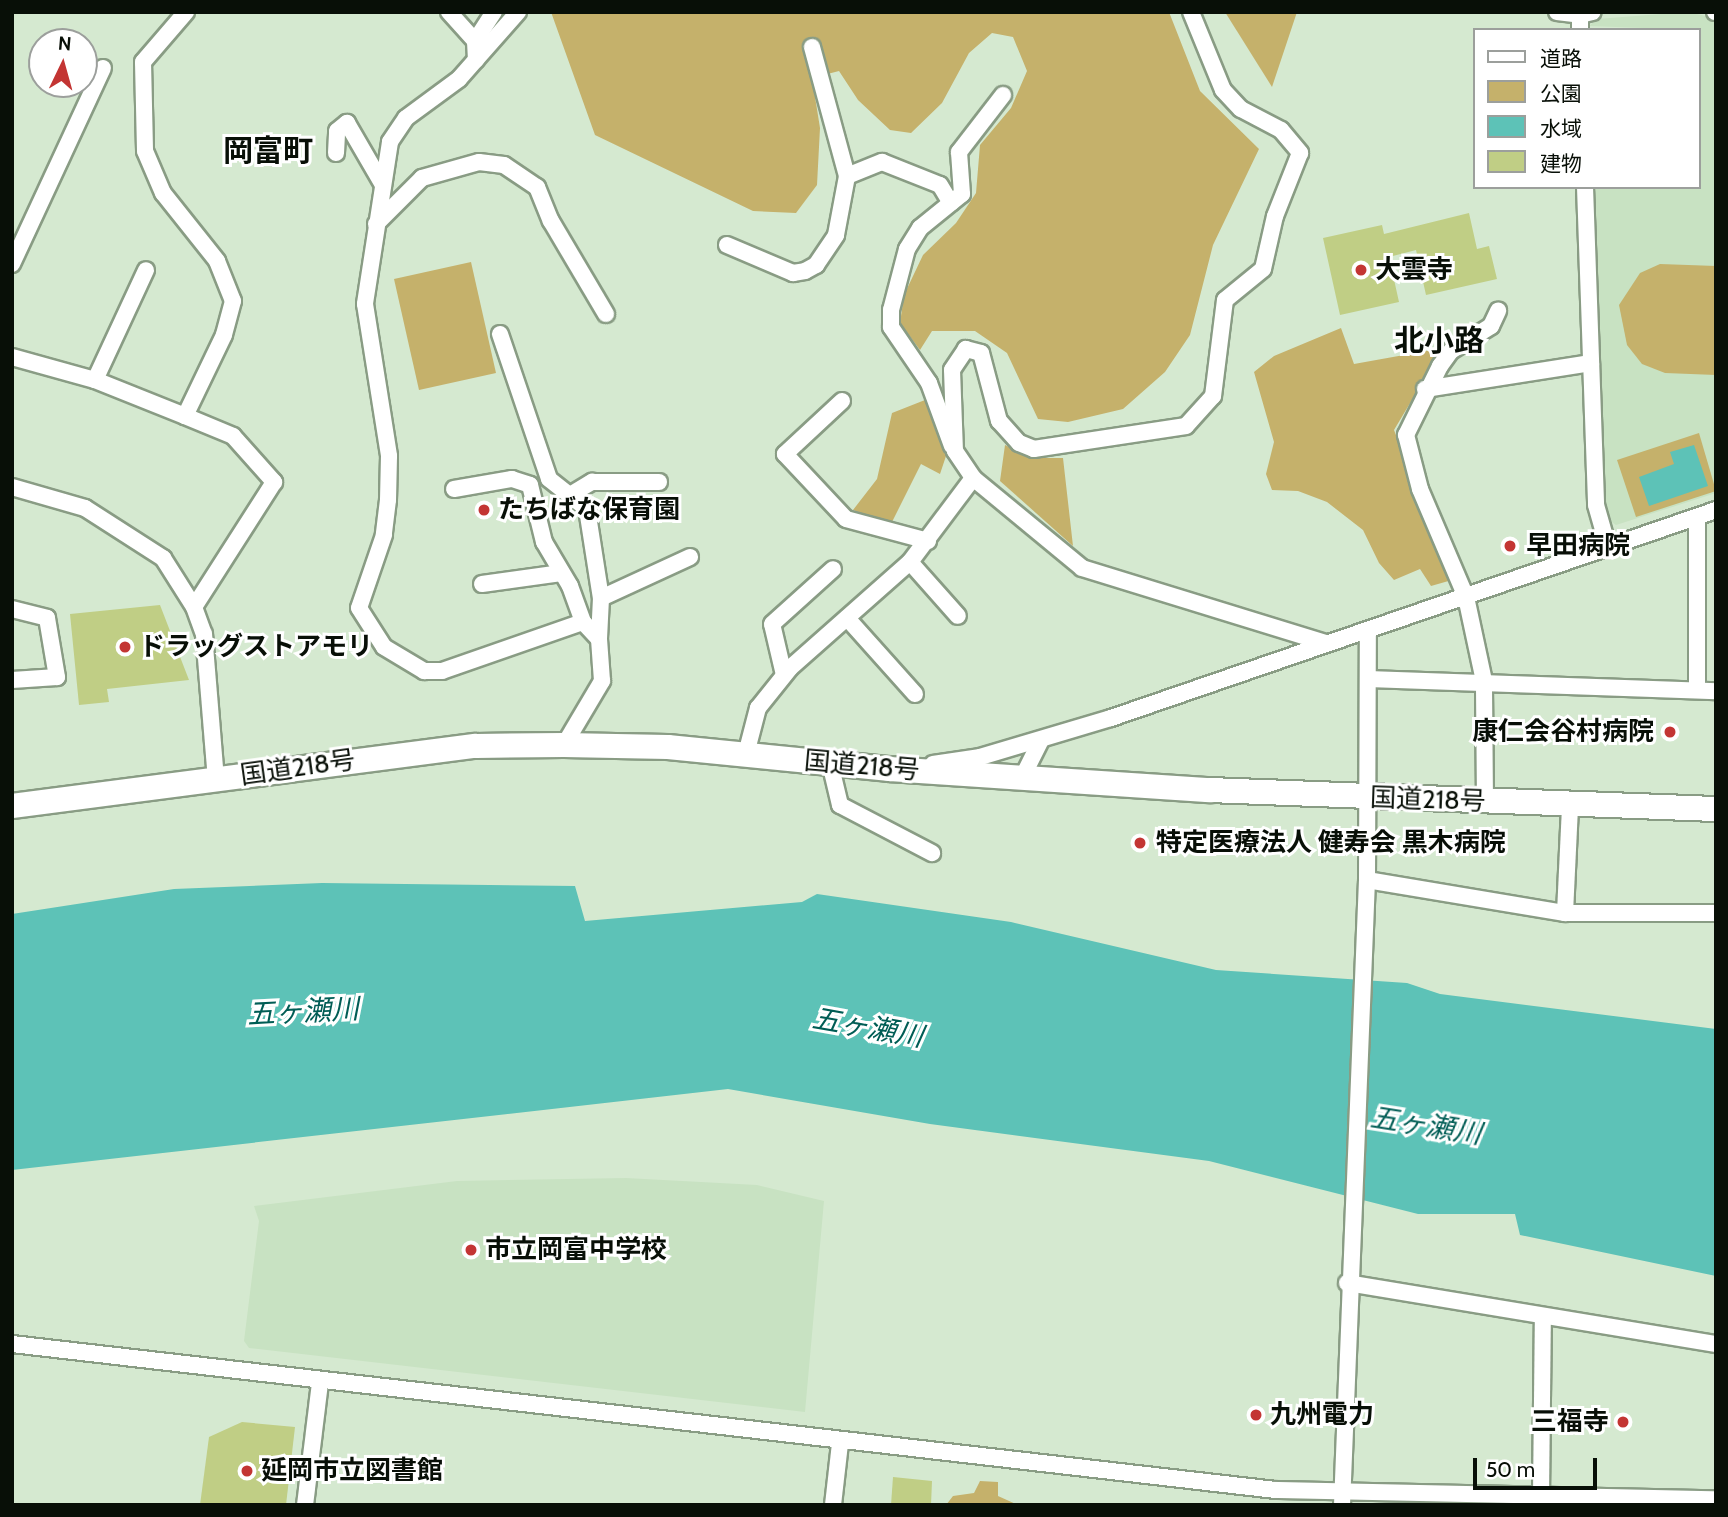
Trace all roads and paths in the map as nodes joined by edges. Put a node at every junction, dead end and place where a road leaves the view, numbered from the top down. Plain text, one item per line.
1 (186, 12) edge
2 (449, 12) edge
3 (494, 12) edge
4 (518, 12) edge
5 (1191, 12) edge
6 (1557, 12) edge
7 (1584, 19) edge
8 (475, 41) junction
9 (812, 47) dead end
10 (476, 60) junction
11 (103, 68) dead end
12 (1003, 95) dead end
13 (337, 153) dead end
14 (847, 176) junction
15 (383, 186) junction
16 (1585, 189) edge
17 (951, 203) junction
18 (376, 224) junction
19 (727, 245) dead end
20 (12, 264) edge
21 (146, 270) dead end
22 (1498, 311) dead end
23 (606, 314) dead end
24 (500, 334) dead end
25 (12, 357) edge
26 (1591, 363) junction
27 (95, 380) junction
28 (1425, 389) junction
29 (842, 401) dead end
30 (185, 416) junction
31 (955, 451) junction
32 (973, 478) junction
33 (659, 482) dead end
34 (12, 487) edge
35 (454, 489) dead end
36 (570, 495) junction
37 (1716, 510) edge
38 (1697, 517) junction
39 (928, 541) junction
40 (1608, 547) junction
41 (690, 557) dead end
42 (911, 562) junction
43 (833, 569) dead end
44 (561, 573) junction
45 (482, 584) dead end
46 (1466, 597) junction
47 (601, 598) junction
48 (194, 607) junction
49 (12, 609) edge
50 (958, 616) dead end
51 (847, 618) junction
52 (583, 622) junction
53 (1368, 631) junction
54 (599, 639) junction
55 (1326, 643) junction
56 (784, 675) junction
57 (1369, 679) junction
58 (12, 680) edge
59 (1484, 681) junction
60 (1697, 690) junction
61 (1716, 691) edge
62 (915, 694) dead end
63 (1041, 740) junction
64 (564, 745) junction
65 (746, 754) junction
66 (830, 763) junction
67 (890, 769) junction
68 (1022, 778) junction
69 (216, 779) junction
70 (1367, 798) junction
71 (1485, 802) junction
72 (12, 806) edge
73 (1570, 806) junction
74 (1716, 809) edge
75 (932, 853) dead end
76 (1367, 880) junction
77 (1564, 913) junction
78 (1716, 913) edge
79 (1347, 1283) junction
80 (1543, 1319) junction
81 (12, 1344) edge
82 (1716, 1344) edge
83 (320, 1382) junction
84 (840, 1444) junction
85 (1541, 1496) junction
86 (1343, 1499) edge
87 (1716, 1499) edge
88 (1567, 1501) edge
89 (305, 1505) edge
90 (833, 1505) edge

1 - 30 street
2 - 8 street
3 - 8 street
4 - 10 street
5 - 31 street
6 - 7 street
8 - 10 street
9 - 14 street
10 - 15 street
11 - 20 street
12 - 17 street
13 - 15 street
14 - 17 street
14 - 19 street
15 - 18 street
16 - 26 street
17 - 31 street
18 - 23 street
18 - 52 street
21 - 27 street
22 - 28 street
24 - 36 street
25 - 27 street
26 - 28 street
26 - 40 street
27 - 30 street
28 - 46 street
29 - 39 street
30 - 48 street
31 - 32 street
32 - 39 street
32 - 55 street
33 - 36 street
34 - 48 street
35 - 44 street
36 - 47 street
37 - 38 street
38 - 40 street
38 - 60 street
39 - 42 street
40 - 46 street
41 - 47 street
42 - 50 street
42 - 51 street
43 - 56 street
44 - 45 street
44 - 52 street
46 - 53 street
46 - 59 street
47 - 54 street
48 - 69 street
49 - 58 street
51 - 56 street
51 - 62 street
52 - 54 street
53 - 55 street
53 - 57 street
54 - 64 street
55 - 63 street
56 - 65 street
57 - 59 street
57 - 70 street
59 - 60 street
59 - 71 street
60 - 61 street
63 - 67 street
63 - 68 street
64 - 65 highway, 国道218号
64 - 69 highway, 国道218号
65 - 66 highway, 国道218号
66 - 67 highway, 国道218号
66 - 75 street
67 - 68 highway, 国道218号
68 - 70 highway, 国道218号
69 - 72 highway, 国道218号
70 - 71 highway, 国道218号
70 - 76 street
71 - 73 highway, 国道218号
73 - 74 highway, 国道218号
73 - 77 street
76 - 77 street
76 - 79 street
77 - 78 street
79 - 80 street
79 - 86 street
80 - 82 street
80 - 85 street
81 - 83 street
83 - 84 street
83 - 89 street
84 - 86 street
84 - 90 street
85 - 86 street
85 - 88 street
87 - 88 street

